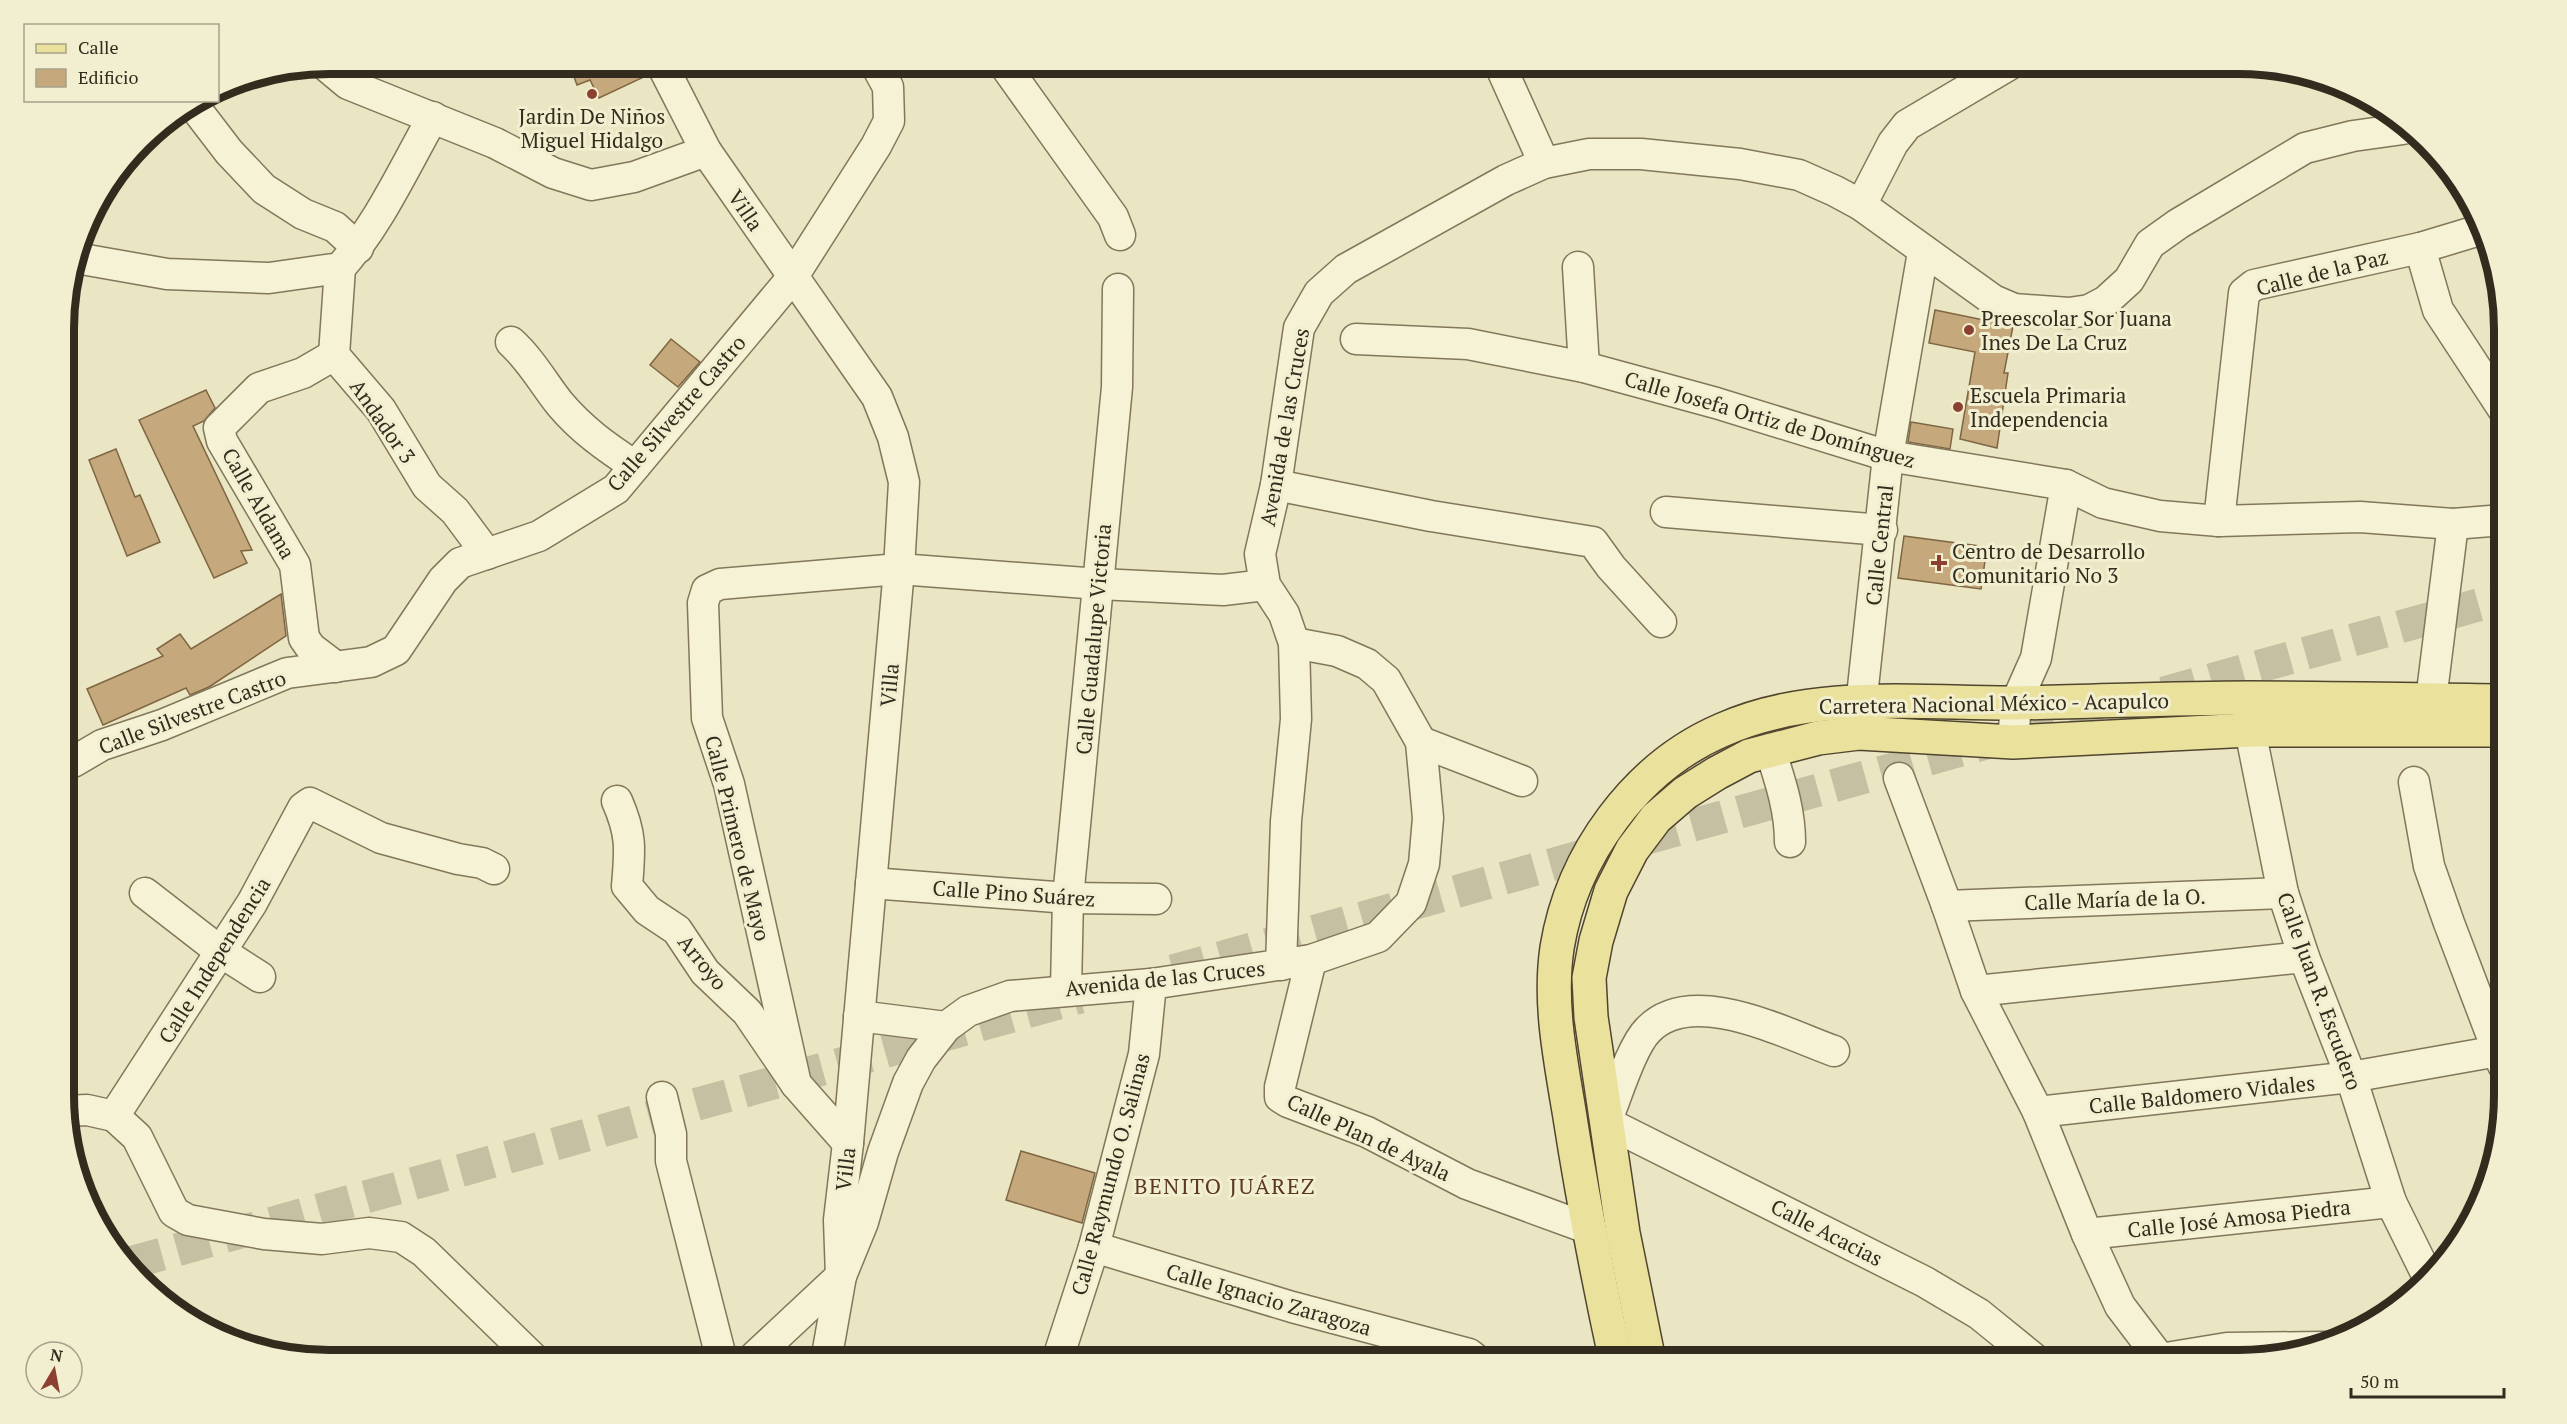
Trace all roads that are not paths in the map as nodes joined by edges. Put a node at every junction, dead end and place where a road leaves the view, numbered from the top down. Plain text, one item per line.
1 (351, 74) edge
2 (667, 74) edge
3 (881, 74) edge
4 (1011, 74) edge
5 (1504, 74) edge
6 (1993, 74) edge
7 (197, 110) edge
8 (433, 117) junction
9 (2398, 130) edge
10 (705, 151) junction
11 (1544, 163) junction
12 (1861, 206) junction
13 (2474, 232) edge
14 (1120, 235) dead end
15 (2420, 248) junction
16 (1923, 252) junction
17 (349, 258) junction
18 (83, 259) edge
19 (1578, 267) dead end
20 (792, 278) junction
21 (1118, 289) dead end
22 (1356, 339) dead end
23 (511, 342) dead end
24 (334, 355) junction
25 (1584, 367) junction
26 (2494, 395) edge
27 (1888, 456) junction
28 (635, 466) junction
29 (1276, 485) junction
30 (2066, 485) junction
31 (1666, 512) dead end
32 (2219, 521) junction
33 (2494, 521) edge
34 (2453, 524) junction
35 (1882, 530) junction
36 (487, 554) junction
37 (899, 569) junction
38 (1099, 584) junction
39 (1265, 585) junction
40 (1661, 622) dead end
41 (1294, 643) junction
42 (336, 667) junction
43 (2247, 698) junction
44 (2431, 700) junction
45 (2494, 701) edge
46 (2016, 703) junction
47 (1860, 718) junction
48 (2250, 730) junction
49 (2494, 730) edge
50 (1421, 742) junction
51 (2013, 742) junction
52 (1770, 749) junction
53 (74, 761) edge
54 (1899, 778) dead end
55 (1522, 781) dead end
56 (2414, 783) dead end
57 (617, 801) dead end
58 (1790, 843) dead end
59 (494, 869) dead end
60 (871, 883) junction
61 (145, 893) dead end
62 (2283, 893) junction
63 (1068, 898) junction
64 (1156, 899) dead end
65 (1947, 906) junction
66 (221, 952) junction
67 (2304, 957) junction
68 (1311, 960) junction
69 (1281, 965) junction
70 (260, 977) dead end
71 (1151, 984) junction
72 (1066, 989) junction
73 (1976, 991) junction
74 (859, 1016) junction
75 (946, 1027) junction
76 (2494, 1035) edge
77 (1834, 1051) dead end
78 (2494, 1055) edge
79 (2351, 1077) junction
80 (796, 1084) junction
81 (662, 1097) dead end
82 (74, 1111) edge
83 (2038, 1112) junction
84 (114, 1116) junction
85 (1606, 1122) junction
86 (848, 1143) junction
87 (2391, 1202) junction
88 (1587, 1228) junction
89 (2087, 1234) junction
90 (1094, 1247) junction
91 (2424, 1270) edge
92 (841, 1276) junction
93 (2275, 1348) edge
94 (525, 1350) edge
95 (719, 1350) edge
96 (762, 1350) edge
97 (828, 1350) edge
98 (1061, 1350) edge
99 (1454, 1350) edge
100 (1614, 1350) edge
101 (1647, 1350) edge
102 (2024, 1350) edge
103 (2153, 1350) edge
104 (2216, 1350) edge

1 - 8 street
2 - 10 street, Villa
3 - 20 street, Calle Silvestre Castro
4 - 14 street
5 - 11 street
6 - 12 street
7 - 17 street
8 - 10 street
8 - 17 street
9 - 16 street, Avenida de las Cruces
10 - 20 street, Villa
11 - 12 street, Avenida de las Cruces
11 - 29 street, Avenida de las Cruces
12 - 16 street, Avenida de las Cruces
13 - 15 street, Calle de la Paz
15 - 26 street
15 - 32 street, Calle de la Paz
16 - 27 street, Calle Central
17 - 18 street
17 - 24 street
19 - 25 street
20 - 28 street, Calle Silvestre Castro
20 - 37 street, Villa
21 - 38 street, Calle Guadalupe Victoria
22 - 25 street, Calle Josefa Ortiz de Domínguez
23 - 28 street
24 - 36 street, Andador 3
24 - 42 street, Calle Aldama
25 - 27 street, Calle Josefa Ortiz de Domínguez
27 - 30 street, Calle Josefa Ortiz de Domínguez
27 - 35 street, Calle Central
28 - 36 street, Calle Silvestre Castro
29 - 39 street, Avenida de las Cruces
29 - 40 street
30 - 32 street, Calle Josefa Ortiz de Domínguez
30 - 46 street
31 - 35 street
32 - 34 street, Calle Josefa Ortiz de Domínguez
33 - 34 street, Calle Josefa Ortiz de Domínguez
34 - 44 street
35 - 47 street, Calle Central
36 - 42 street, Calle Silvestre Castro
37 - 38 street
37 - 60 street, Villa
37 - 80 street, Calle Primero de Mayo
38 - 39 street
38 - 63 street, Calle Guadalupe Victoria
39 - 41 street, Avenida de las Cruces
41 - 50 street
41 - 69 street, Avenida de las Cruces
42 - 53 street, Calle Silvestre Castro
43 - 44 main road, Carretera Nacional México - Acapulco
43 - 46 main road, Carretera Nacional México - Acapulco
43 - 48 street, Calle Juan R. Escudero
44 - 45 main road, Carretera Nacional México - Acapulco
46 - 47 main road, Carretera Nacional México - Acapulco
46 - 51 street
47 - 51 main road, Carretera Nacional México - Acapulco
47 - 52 main road, Carretera Nacional México - Acapulco
47 - 88 main road, Carretera Nacional México - Acapulco
48 - 49 main road, Carretera Nacional México - Acapulco
48 - 51 main road, Carretera Nacional México - Acapulco
48 - 62 street, Calle Juan R. Escudero
50 - 55 street
50 - 68 street
52 - 58 street
52 - 85 main road, Carretera Nacional México - Acapulco
54 - 65 street
56 - 76 street
57 - 80 street, Arroyo
59 - 66 street, Calle Independencia
60 - 63 street, Calle Pino Suárez
60 - 74 street, Villa
61 - 66 street
62 - 65 street, Calle María de la O.
62 - 67 street, Calle Juan R. Escudero
63 - 64 street, Calle Pino Suárez
63 - 72 street, Calle Guadalupe Victoria
65 - 73 street
66 - 70 street
66 - 84 street, Calle Independencia
67 - 73 street
67 - 79 street, Calle Juan R. Escudero
68 - 69 street
68 - 88 street, Calle Plan de Ayala
69 - 71 street, Avenida de las Cruces
71 - 72 street, Avenida de las Cruces
71 - 90 street, Calle Raymundo O. Salinas
72 - 75 street, Avenida de las Cruces
73 - 83 street
74 - 75 street
74 - 86 street, Villa
75 - 92 street, Avenida de las Cruces
77 - 85 street
78 - 79 street, Calle Baldomero Vidales
79 - 83 street, Calle Baldomero Vidales
79 - 87 street, Calle Juan R. Escudero
80 - 86 street, Arroyo
81 - 95 street
82 - 84 street
83 - 89 street
84 - 94 street
85 - 101 main road, Carretera Nacional México - Acapulco
85 - 102 street, Calle Acacias
86 - 92 street, Villa
87 - 89 street, Calle José Amosa Piedra
87 - 91 street, Calle Juan R. Escudero
88 - 100 main road, Carretera Nacional México - Acapulco
89 - 103 street
90 - 98 street, Calle Raymundo O. Salinas
90 - 99 street, Calle Ignacio Zaragoza
92 - 96 street, Avenida de las Cruces
92 - 97 street
93 - 104 street

